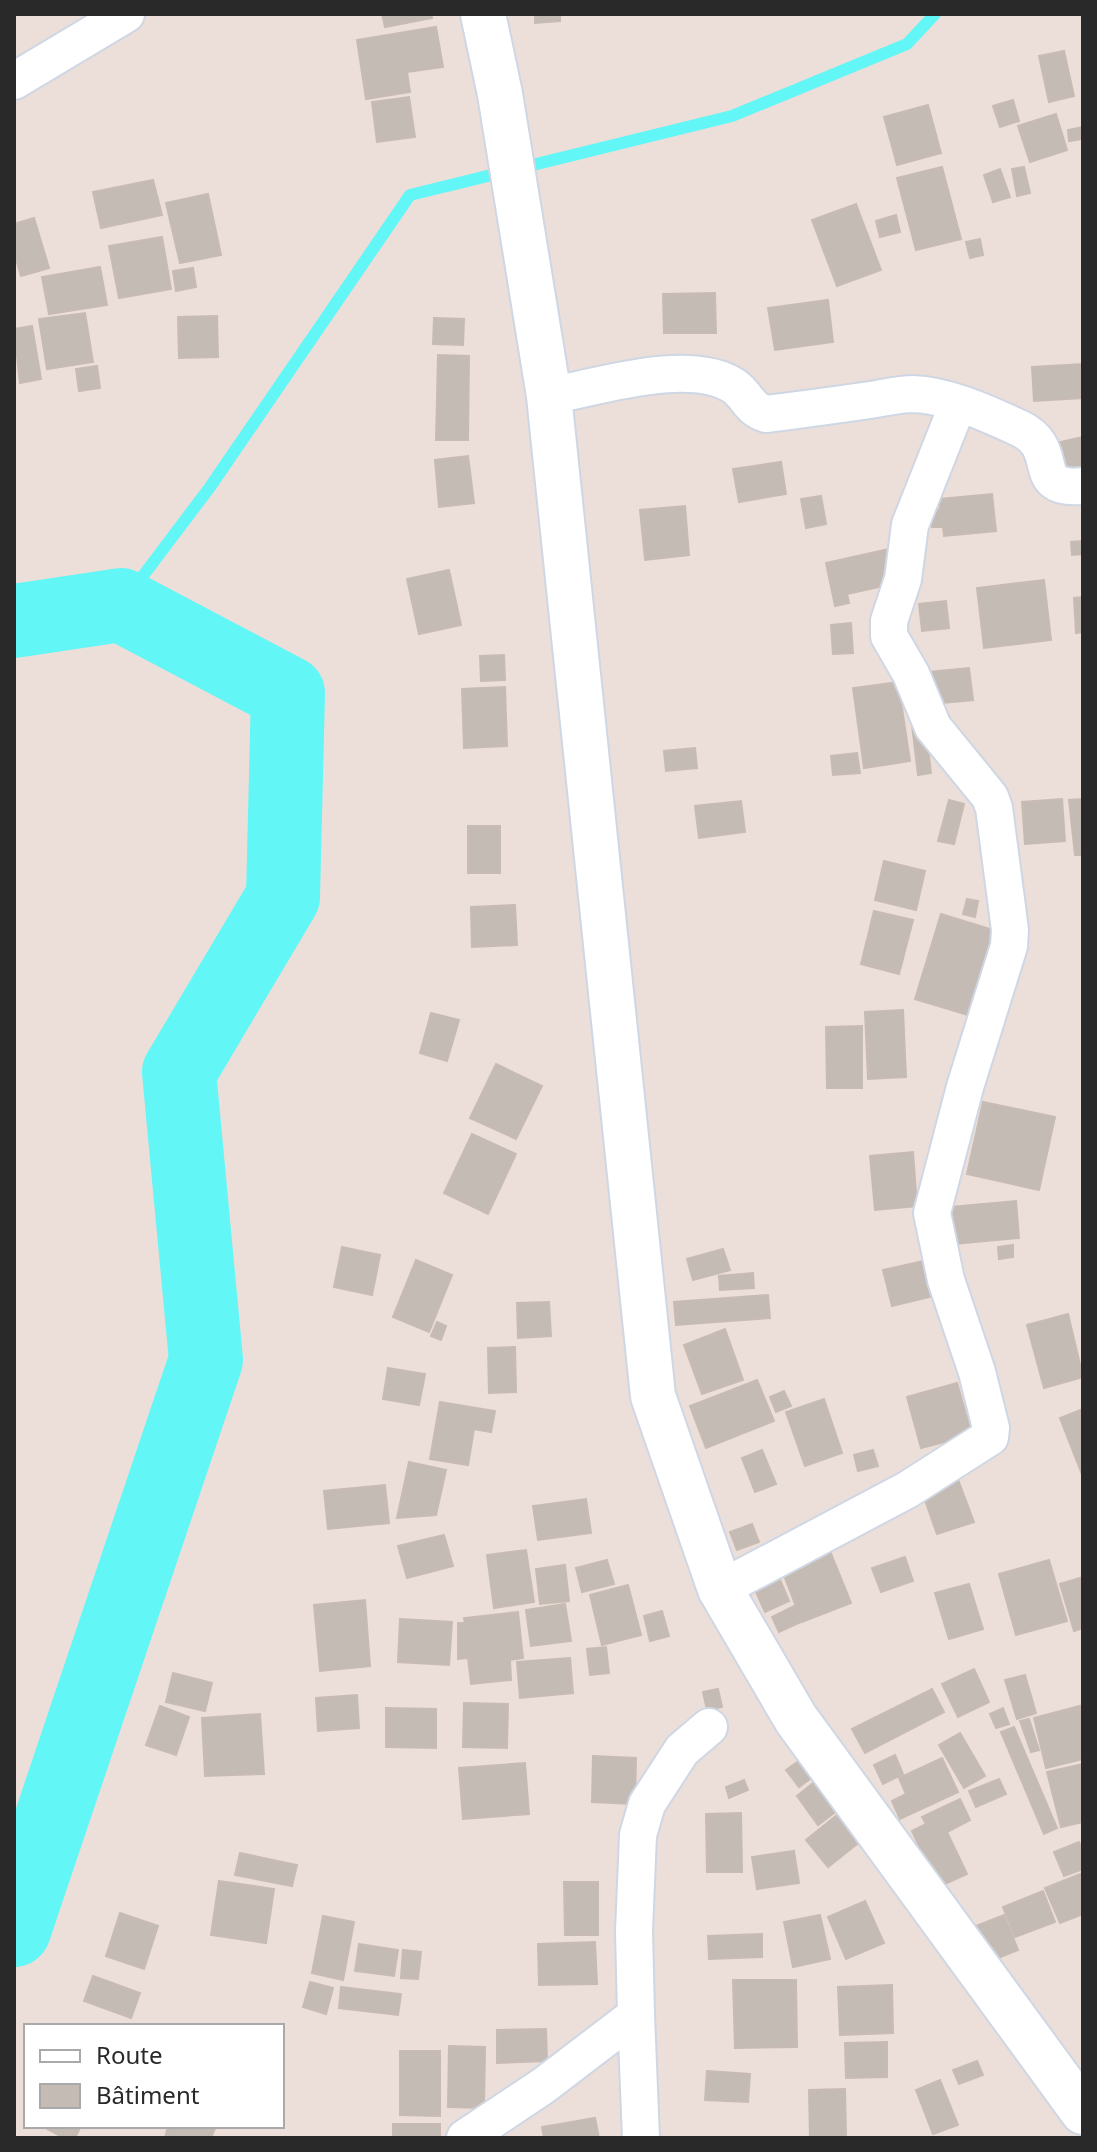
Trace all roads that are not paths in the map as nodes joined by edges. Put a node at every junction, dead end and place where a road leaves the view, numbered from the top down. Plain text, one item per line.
1 (126, 14) edge
2 (483, 14) edge
3 (14, 81) edge
4 (549, 396) junction
5 (958, 404) junction
6 (1083, 486) edge
7 (720, 1589) junction
8 (709, 1727) dead end
9 (636, 2015) junction
10 (1083, 2112) edge
11 (465, 2138) edge
12 (641, 2138) edge

1 - 3 street
2 - 4 main road
4 - 5 street
4 - 7 main road
5 - 6 street
5 - 7 street
7 - 10 main road
8 - 9 street
9 - 11 street
9 - 12 street

